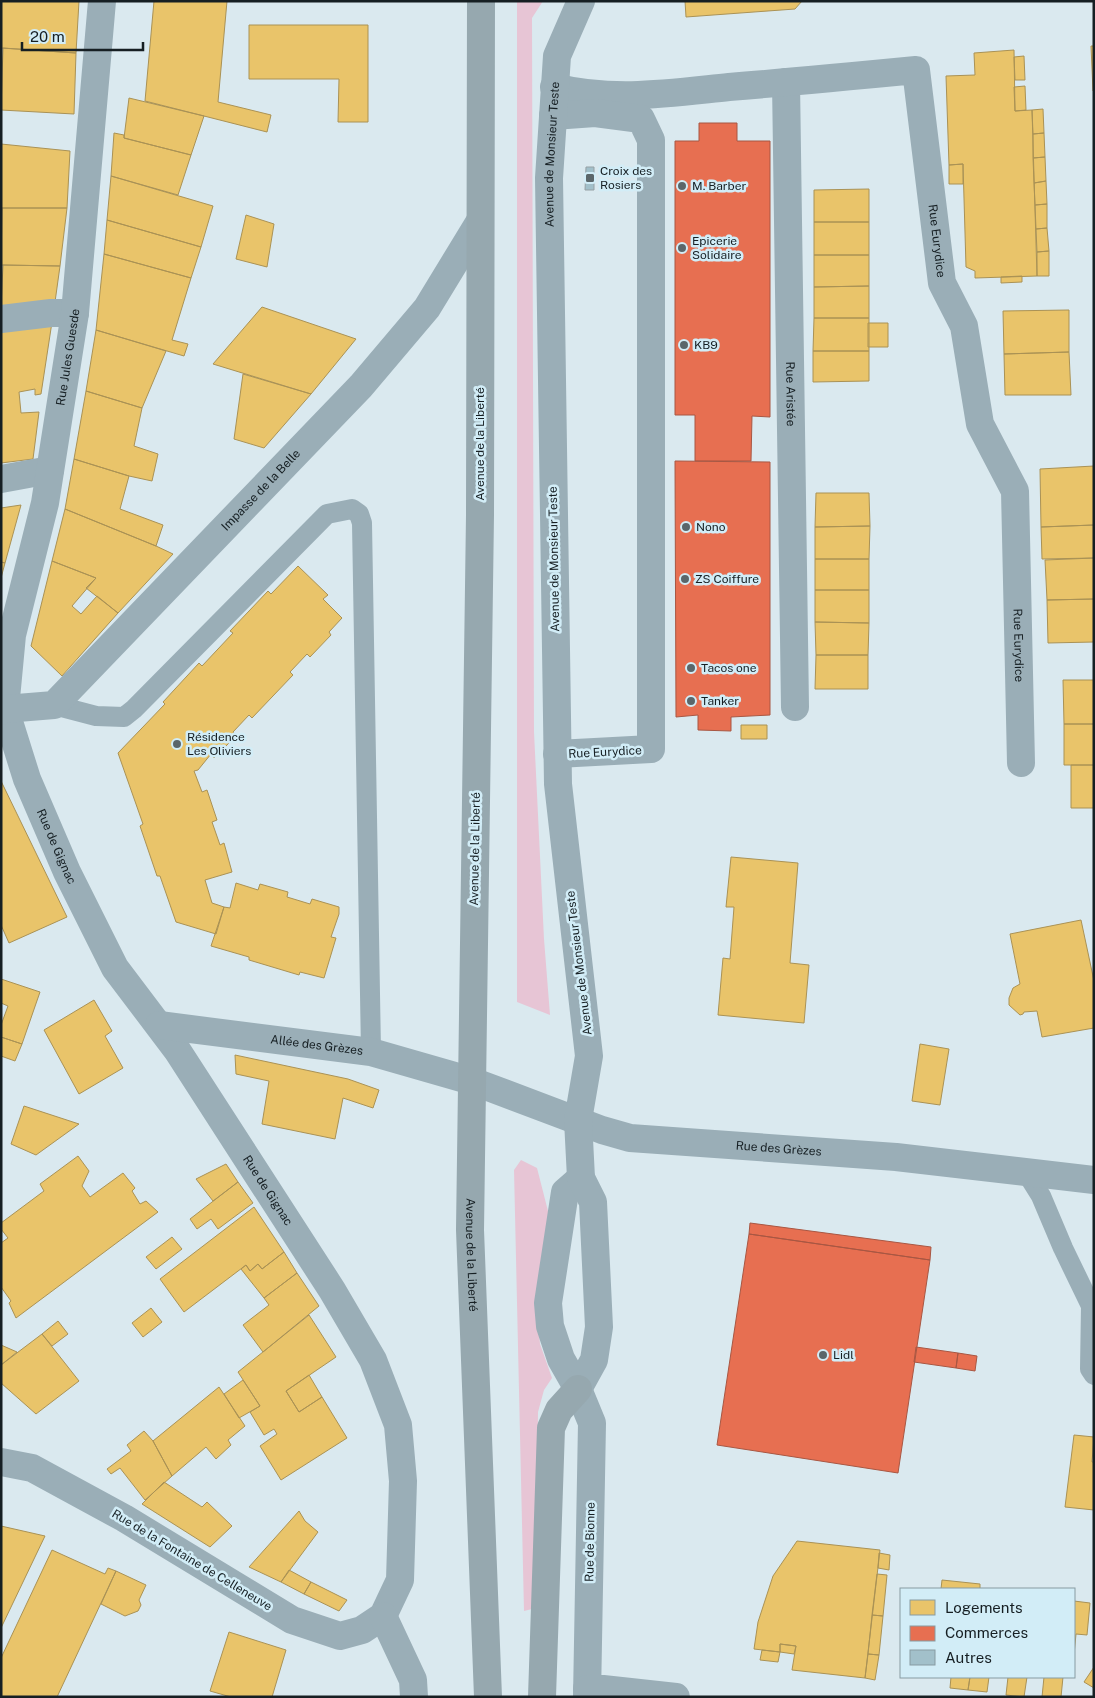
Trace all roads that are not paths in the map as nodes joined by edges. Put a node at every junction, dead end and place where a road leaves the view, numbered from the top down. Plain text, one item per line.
1 (102, 1) edge
2 (481, 1) edge
3 (582, 1) edge
4 (786, 82) junction
5 (554, 87) junction
6 (553, 116) junction
7 (480, 221) junction
8 (75, 313) junction
9 (1, 319) edge
10 (50, 470) junction
11 (1, 479) edge
12 (54, 705) junction
13 (3, 707) edge
14 (795, 707) dead end
15 (558, 754) junction
16 (1021, 762) dead end
17 (159, 1025) junction
18 (371, 1052) junction
19 (472, 1081) junction
20 (578, 1120) junction
21 (1026, 1172) junction
22 (580, 1178) junction
23 (1094, 1180) edge
24 (1094, 1375) edge
25 (578, 1389) junction
26 (1, 1462) edge
27 (383, 1616) junction
28 (587, 1693) edge
29 (414, 1697) edge
30 (488, 1697) edge
31 (542, 1697) edge
32 (676, 1697) edge

1 - 8 street, Rue Jules Guesde
2 - 7 main road, Avenue de la Liberté
3 - 5 street, Avenue de Monsieur Teste
4 - 5 street, Rue Eurydice
4 - 14 street, Rue Aristée
4 - 16 street, Rue Eurydice
5 - 6 street, Avenue de Monsieur Teste
6 - 15 street, Avenue de Monsieur Teste
6 - 15 street, Rue Eurydice
7 - 12 street, Impasse de la Belle
7 - 19 main road, Avenue de la Liberté
8 - 9 street
8 - 10 street, Rue Jules Guesde
10 - 11 street
10 - 13 street, Rue Jules Guesde
12 - 13 street
12 - 18 lane
13 - 17 street, Rue de Gignac
15 - 20 street, Avenue de Monsieur Teste
17 - 18 street, Allée des Grèzes
17 - 27 street, Rue de Gignac
18 - 19 street, Allée des Grèzes
19 - 20 street, Rue des Grèzes
19 - 30 main road, Avenue de la Liberté
20 - 21 street, Rue des Grèzes
20 - 22 street
21 - 23 street, Rue des Grèzes
21 - 24 lane
22 - 25 street
22 - 25 street, Rue de Bionne
25 - 28 street, Rue de Bionne
25 - 31 main road
26 - 27 street, Rue de la Fontaine de Celleneuve
27 - 29 street
28 - 32 street

